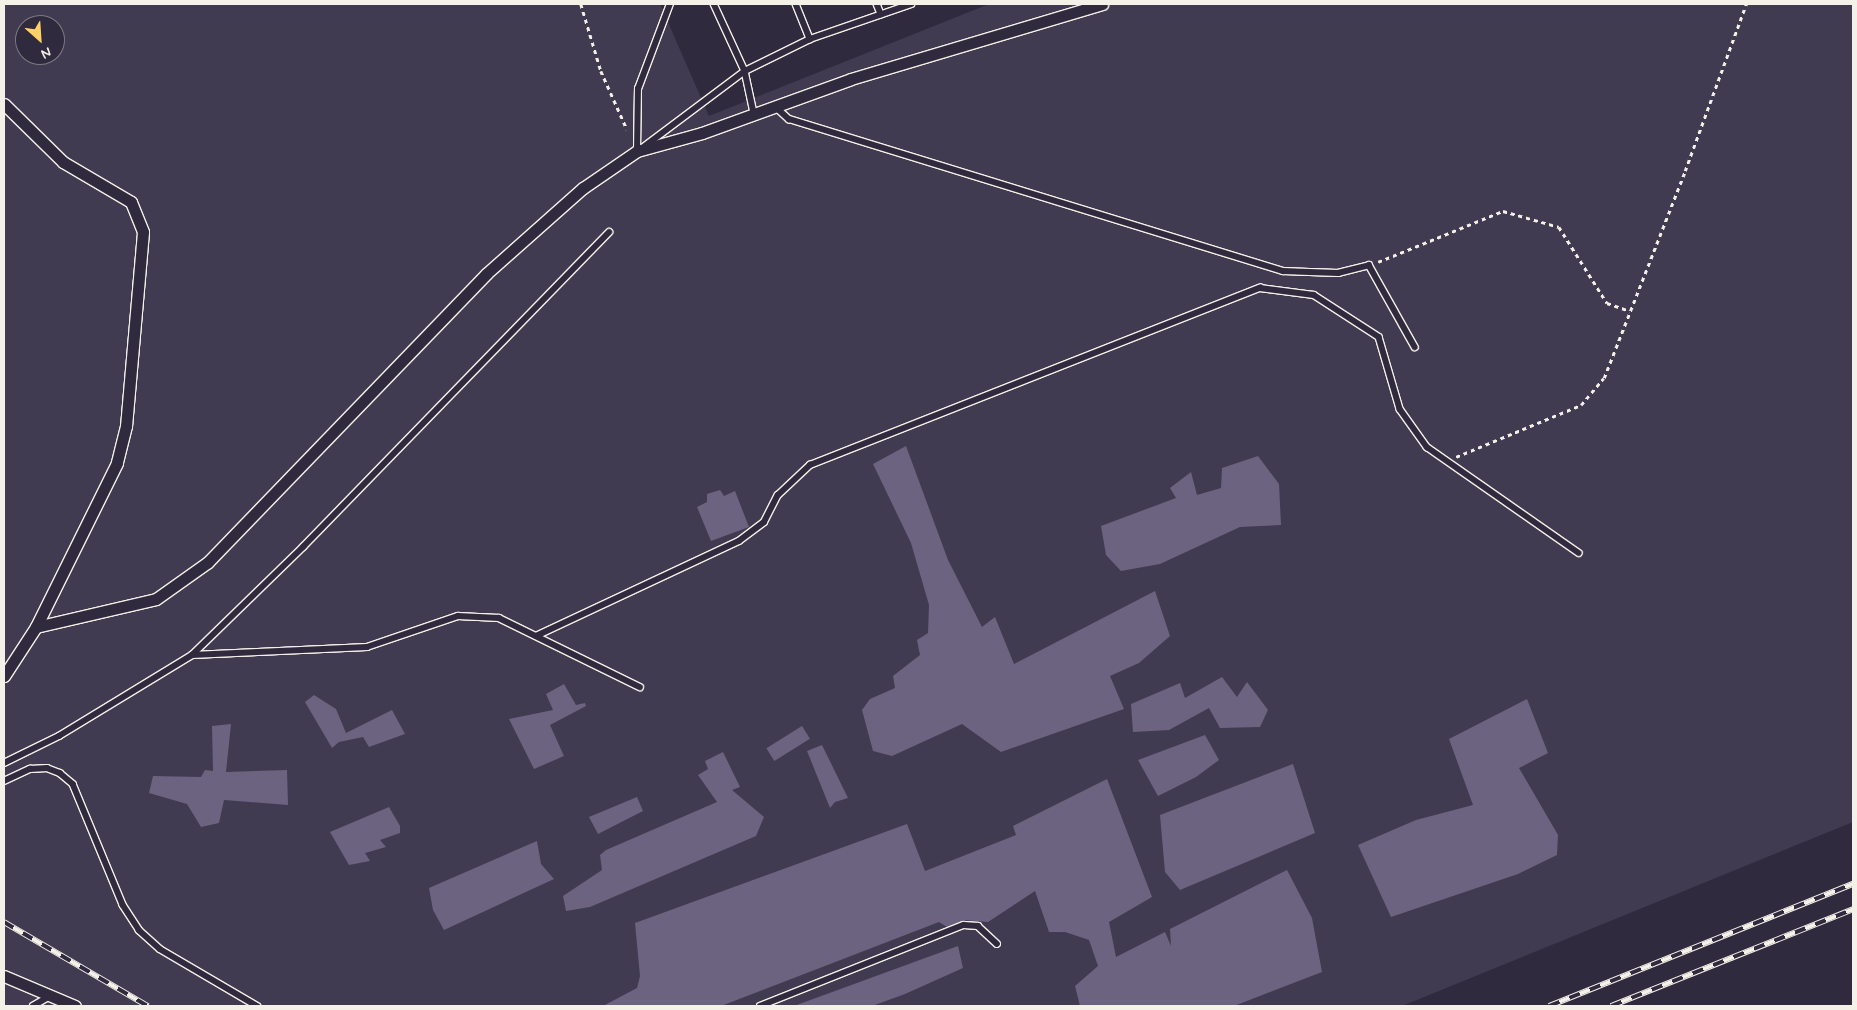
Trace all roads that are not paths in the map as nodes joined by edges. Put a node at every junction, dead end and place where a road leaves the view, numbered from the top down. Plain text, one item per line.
1 (670, 4) edge
2 (714, 4) edge
3 (796, 4) edge
4 (877, 4) edge
5 (910, 4) edge
6 (1102, 4) edge
7 (881, 14) junction
8 (810, 39) junction
9 (745, 70) junction
10 (4, 104) edge
11 (774, 106) junction
12 (754, 113) junction
13 (637, 151) junction
14 (609, 232) dead end
15 (1415, 347) dead end
16 (1579, 553) dead end
17 (36, 627) junction
18 (536, 636) junction
19 (192, 655) junction
20 (4, 676) edge
21 (640, 687) dead end
22 (4, 763) edge
23 (4, 780) edge
24 (997, 944) dead end
25 (4, 976) edge
26 (52, 995) junction
27 (33, 1006) edge
28 (76, 1006) edge
29 (257, 1006) edge
30 (760, 1006) edge

1 - 13 lane
2 - 9 lane
3 - 8 lane
4 - 7 lane
5 - 7 lane
6 - 11 street
7 - 8 lane
8 - 9 lane
9 - 12 lane
9 - 13 lane
10 - 17 street
11 - 12 street
11 - 15 lane
12 - 13 street
13 - 17 street
14 - 19 lane
16 - 18 lane
17 - 20 street
18 - 19 lane
18 - 21 lane
19 - 22 lane
23 - 29 lane
24 - 30 lane
25 - 26 street
26 - 27 lane
26 - 28 street

